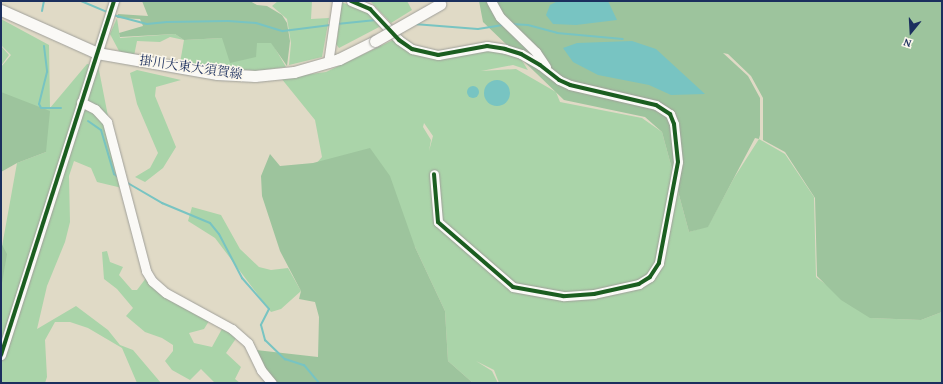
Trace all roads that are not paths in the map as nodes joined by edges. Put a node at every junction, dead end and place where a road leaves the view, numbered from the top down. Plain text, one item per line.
1 (336, 1) edge
2 (351, 1) edge
3 (491, 1) edge
4 (443, 3) edge
5 (112, 9) edge
6 (1, 10) edge
7 (97, 54) junction
8 (328, 63) junction
9 (549, 72) junction
10 (81, 102) junction
11 (434, 174) dead end
12 (1, 355) edge
13 (272, 383) edge

1 - 8 street
2 - 9 street
3 - 9 street
4 - 8 main road, 掛川大東大須賀線, bridge
5 - 7 street
6 - 7 main road, 掛川大東大須賀線
7 - 8 main road, 掛川大東大須賀線
7 - 10 street
9 - 11 street
10 - 12 street
10 - 13 street

